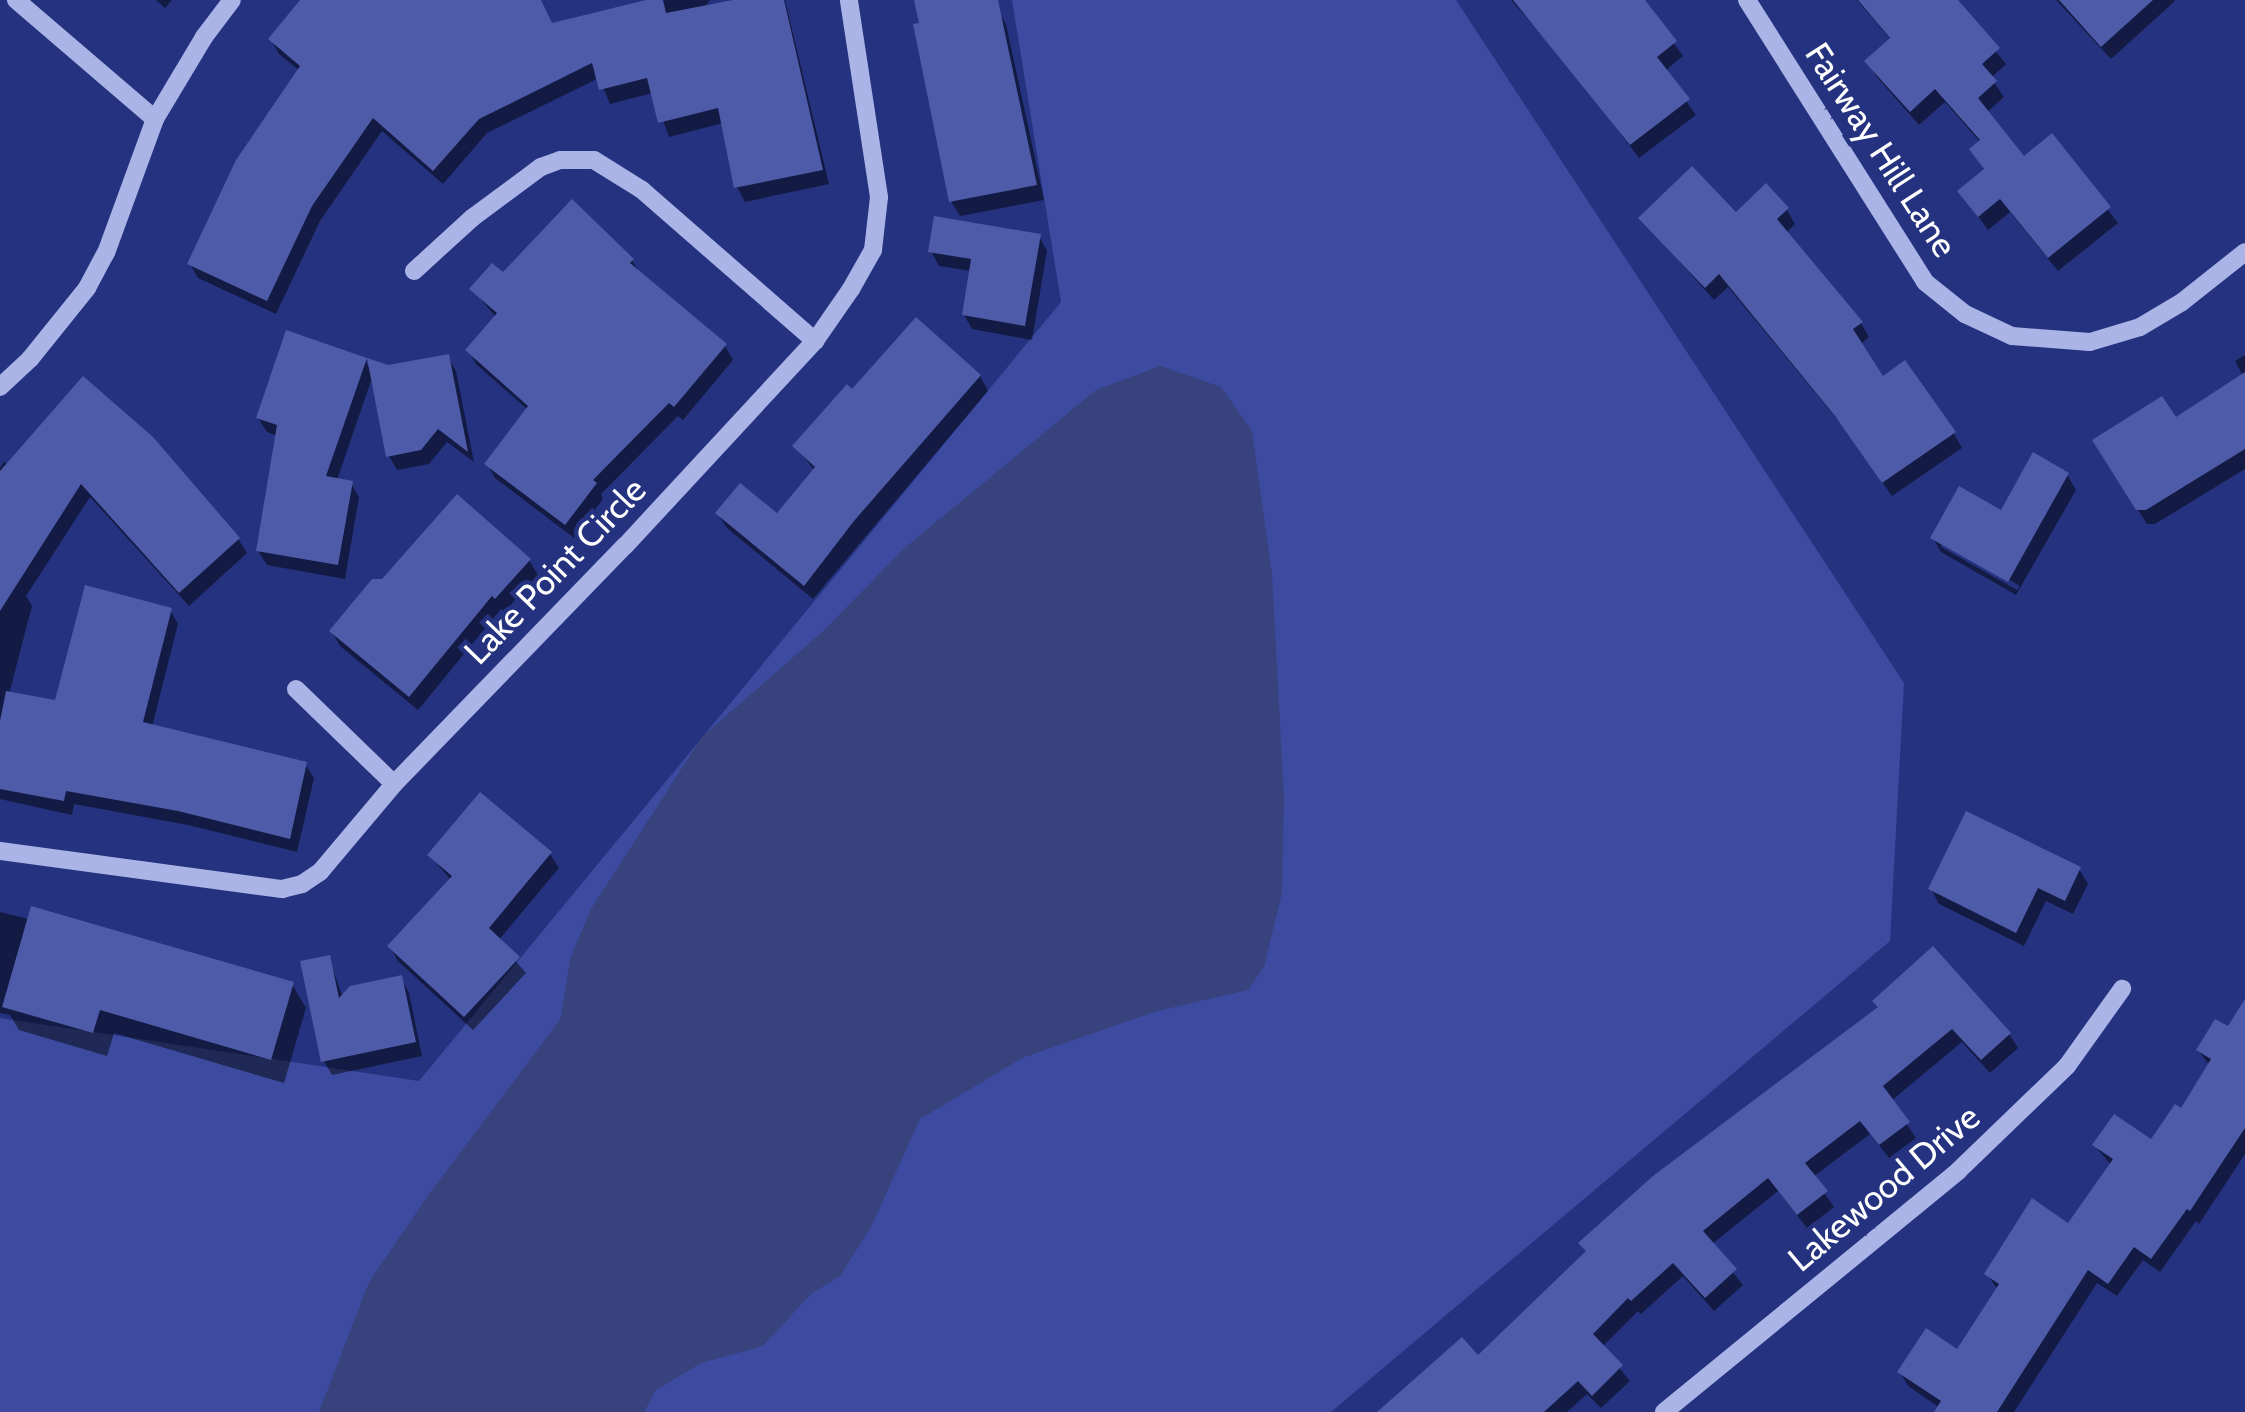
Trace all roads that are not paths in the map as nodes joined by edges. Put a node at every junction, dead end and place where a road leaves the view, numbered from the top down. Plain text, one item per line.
1 (16, 0) edge
2 (232, 0) edge
3 (849, 0) edge
4 (1747, 0) edge
5 (155, 119) junction
6 (2245, 252) edge
7 (414, 271) dead end
8 (815, 340) junction
9 (0, 387) edge
10 (296, 690) dead end
11 (394, 784) junction
12 (0, 851) edge
13 (2122, 989) dead end
14 (1664, 1412) edge

1 - 5 street
2 - 5 street
3 - 8 street, Lake Point Circle
4 - 6 street, Fairway Hill Lane
5 - 9 street
7 - 8 street
8 - 11 street, Lake Point Circle
10 - 11 street
11 - 12 street, Lake Point Circle
13 - 14 street, Lakewood Drive

